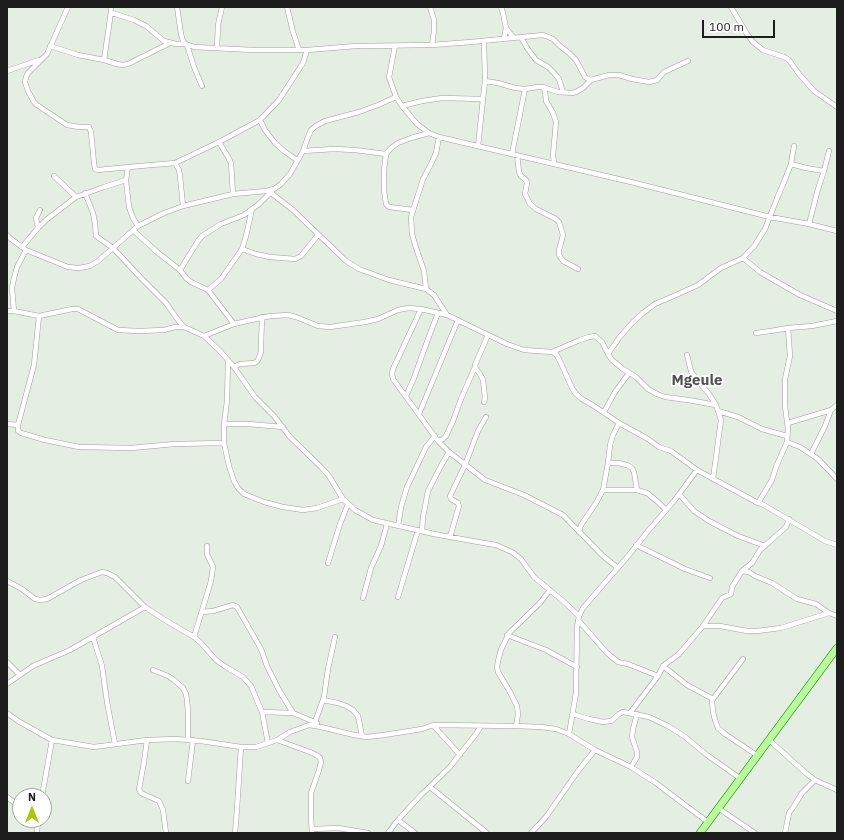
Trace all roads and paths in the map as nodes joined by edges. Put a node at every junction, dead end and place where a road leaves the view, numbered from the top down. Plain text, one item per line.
1 (68, 7) edge
2 (177, 7) edge
3 (222, 7) edge
4 (286, 7) edge
5 (430, 7) edge
6 (500, 7) edge
7 (730, 7) edge
8 (111, 9) edge
9 (506, 28) junction
10 (521, 37) junction
11 (514, 38) junction
12 (504, 39) junction
13 (484, 41) junction
14 (170, 43) junction
15 (187, 45) junction
16 (432, 45) junction
17 (50, 46) junction
18 (395, 46) junction
19 (217, 48) junction
20 (299, 50) junction
21 (307, 50) junction
22 (41, 59) junction
23 (104, 60) junction
24 (688, 61) dead end
25 (7, 71) edge
26 (591, 80) junction
27 (485, 82) junction
28 (202, 86) dead end
29 (543, 87) junction
30 (526, 89) junction
31 (563, 92) junction
32 (396, 97) junction
33 (483, 99) junction
34 (402, 106) junction
35 (837, 107) edge
36 (260, 120) junction
37 (429, 133) junction
38 (439, 137) junction
39 (219, 142) junction
40 (478, 146) junction
41 (794, 146) dead end
42 (303, 151) junction
43 (829, 151) dead end
44 (386, 154) junction
45 (514, 154) junction
46 (297, 160) junction
47 (176, 163) junction
48 (554, 164) junction
49 (791, 164) junction
50 (128, 167) junction
51 (824, 171) junction
52 (54, 176) dead end
53 (126, 180) junction
54 (272, 191) junction
55 (85, 194) junction
56 (233, 194) junction
57 (76, 197) junction
58 (182, 206) junction
59 (252, 209) junction
60 (40, 210) dead end
61 (413, 210) junction
62 (770, 217) junction
63 (809, 224) junction
64 (138, 226) junction
65 (38, 228) junction
66 (133, 230) junction
67 (837, 231) edge
68 (7, 235) edge
69 (318, 235) junction
70 (24, 248) junction
71 (114, 248) junction
72 (242, 249) junction
73 (743, 258) junction
74 (578, 269) dead end
75 (180, 270) junction
76 (426, 289) junction
77 (208, 290) junction
78 (421, 309) junction
79 (7, 311) edge
80 (14, 311) junction
81 (837, 311) edge
82 (438, 313) junction
83 (447, 315) junction
84 (40, 316) junction
85 (262, 318) junction
86 (458, 320) junction
87 (837, 321) edge
88 (234, 324) junction
89 (184, 327) junction
90 (788, 328) junction
91 (756, 333) dead end
92 (488, 335) junction
93 (204, 336) junction
94 (552, 352) junction
95 (608, 354) junction
96 (687, 355) dead end
97 (228, 360) junction
98 (234, 367) junction
99 (475, 367) junction
100 (629, 373) junction
101 (406, 396) junction
102 (484, 402) dead end
103 (837, 405) edge
104 (716, 406) junction
105 (831, 410) junction
106 (718, 411) junction
107 (604, 412) junction
108 (419, 414) junction
109 (486, 417) dead end
110 (619, 423) junction
111 (788, 423) junction
112 (7, 424) edge
113 (224, 424) junction
114 (18, 425) junction
115 (282, 427) junction
116 (788, 436) junction
117 (436, 438) junction
118 (787, 442) junction
119 (224, 443) junction
120 (449, 452) junction
121 (811, 454) junction
122 (608, 463) junction
123 (465, 465) junction
124 (697, 470) junction
125 (713, 479) junction
126 (837, 479) edge
127 (603, 490) junction
128 (637, 490) junction
129 (679, 494) junction
130 (343, 499) junction
131 (758, 503) junction
132 (348, 504) junction
133 (666, 510) junction
134 (789, 519) junction
135 (388, 524) junction
136 (398, 526) junction
137 (420, 530) junction
138 (579, 532) junction
139 (450, 537) junction
140 (636, 545) junction
141 (837, 545) edge
142 (207, 546) dead end
143 (765, 546) junction
144 (328, 563) dead end
145 (618, 568) junction
146 (742, 571) junction
147 (710, 578) dead end
148 (7, 581) edge
149 (550, 590) junction
150 (398, 597) dead end
151 (363, 598) dead end
152 (145, 608) junction
153 (202, 612) junction
154 (829, 613) junction
155 (837, 616) edge
156 (578, 618) junction
157 (703, 626) junction
158 (507, 635) junction
159 (93, 637) junction
160 (194, 637) junction
161 (335, 637) dead end
162 (837, 648) edge
163 (743, 659) dead end
164 (7, 662) edge
165 (663, 666) junction
166 (577, 667) junction
167 (153, 670) dead end
168 (20, 675) junction
169 (658, 676) junction
170 (7, 684) edge
171 (713, 699) junction
172 (323, 700) junction
173 (262, 712) junction
174 (7, 713) edge
175 (630, 713) junction
176 (293, 714) junction
177 (573, 714) junction
178 (637, 714) junction
179 (315, 722) junction
180 (433, 725) junction
181 (321, 726) junction
182 (481, 726) junction
183 (516, 726) junction
184 (569, 734) junction
185 (362, 736) junction
186 (52, 740) junction
187 (147, 740) junction
188 (191, 740) junction
189 (277, 740) junction
190 (769, 740) junction
191 (268, 743) junction
192 (115, 744) junction
193 (241, 747) junction
194 (595, 750) junction
195 (460, 755) junction
196 (758, 756) junction
197 (631, 768) junction
198 (741, 779) junction
199 (815, 780) junction
200 (188, 781) dead end
201 (430, 787) junction
202 (43, 788) edge
203 (837, 790) edge
204 (718, 808) junction
205 (398, 820) junction
206 (708, 822) junction
207 (312, 831) edge
208 (166, 833) edge
209 (235, 833) edge
210 (368, 833) edge
211 (388, 833) edge
212 (415, 833) edge
213 (487, 833) edge
214 (531, 833) edge
215 (700, 833) edge
216 (755, 833) edge
217 (785, 833) edge

1 - 17 street
2 - 15 street
3 - 19 street
4 - 20 street
5 - 16 street
6 - 9 street
7 - 35 street
8 - 14 street
8 - 23 street
9 - 11 street
9 - 12 street
10 - 11 street
10 - 26 street
10 - 31 street
11 - 12 street
12 - 13 street
13 - 16 street
13 - 27 street
14 - 15 street
14 - 23 street
15 - 19 street
15 - 28 street
16 - 18 street
17 - 22 street
17 - 23 street
18 - 21 street
18 - 32 street
19 - 20 street
20 - 21 street
21 - 36 street
22 - 25 street
22 - 50 street
24 - 26 street
26 - 31 street
27 - 30 street
27 - 33 street
29 - 30 street
29 - 31 street
29 - 48 street
30 - 45 street
32 - 34 street
32 - 42 street
33 - 34 street
33 - 40 street
34 - 37 street
36 - 39 street
36 - 46 street
37 - 38 street
37 - 44 street
38 - 40 street
38 - 61 street
39 - 47 street
39 - 56 street
40 - 45 street
41 - 49 street
42 - 44 street
42 - 46 street
43 - 51 street
44 - 61 street
45 - 48 street
45 - 74 street
46 - 54 street
47 - 50 street
47 - 58 street
48 - 62 street
49 - 51 street
49 - 62 street
50 - 53 street
51 - 63 street
52 - 57 street
53 - 55 street
53 - 64 street
54 - 56 street
54 - 59 street
54 - 69 street
55 - 57 street
55 - 71 street
56 - 58 street
57 - 65 street
58 - 64 street
59 - 72 street
59 - 75 street
60 - 65 street
61 - 76 street
62 - 63 street
62 - 73 street
63 - 67 street
64 - 66 street
65 - 70 street
66 - 71 street
66 - 75 street
68 - 70 street
69 - 72 street
69 - 76 street
70 - 71 street
70 - 80 street
71 - 89 street
72 - 77 street
73 - 81 street
73 - 95 street
75 - 77 street
76 - 83 street
77 - 88 street
78 - 82 street
78 - 85 street
78 - 101 street
79 - 80 street
80 - 84 street
82 - 83 street
82 - 101 street
83 - 86 street
84 - 89 street
84 - 114 street
85 - 88 street
85 - 98 street
86 - 92 street
86 - 108 street
87 - 90 street
88 - 93 street
89 - 93 street
90 - 91 street
90 - 111 street
92 - 94 street
92 - 99 street
93 - 97 street
94 - 95 street
94 - 107 street
95 - 100 street
96 - 104 street
97 - 98 street
97 - 113 street
98 - 115 street
99 - 102 street
99 - 117 street
100 - 104 street
100 - 107 street
101 - 108 street
103 - 105 street
104 - 106 street
105 - 111 street
105 - 121 street
106 - 116 street
106 - 125 street
107 - 110 street
108 - 117 street
109 - 123 street
110 - 122 street
110 - 124 street
111 - 116 street
112 - 114 street
113 - 115 street
113 - 119 street
114 - 119 street
115 - 130 street
116 - 118 street
117 - 120 street
117 - 136 street
118 - 121 street
118 - 131 street
119 - 130 street
120 - 123 street
120 - 137 street
121 - 126 street
122 - 127 street
122 - 128 street
123 - 138 street
123 - 139 street
124 - 125 street
124 - 129 street
125 - 131 street
127 - 128 street
127 - 138 street
128 - 133 street
129 - 133 street
129 - 143 street
130 - 132 street
131 - 134 street
132 - 135 street
132 - 144 street
133 - 140 street
134 - 141 street
134 - 143 street
135 - 136 street
135 - 151 street
136 - 137 street
137 - 139 street
137 - 150 street
138 - 145 street
139 - 149 street
140 - 145 street
140 - 147 street
142 - 153 street
143 - 146 street
145 - 156 street
146 - 154 street
146 - 157 street
148 - 152 street
149 - 156 street
149 - 158 street
152 - 159 street
152 - 160 street
153 - 160 street
153 - 176 street
154 - 155 street
154 - 157 street
156 - 166 street
156 - 169 street
157 - 165 street
158 - 166 street
158 - 183 street
159 - 168 street
159 - 192 street
160 - 173 street
161 - 172 street
162 - 190 main road
163 - 171 street
164 - 168 street
165 - 169 street
165 - 171 street
166 - 177 street
167 - 188 street
168 - 170 street
169 - 175 street
171 - 196 street
172 - 179 street
172 - 185 street
173 - 176 street
173 - 191 street
174 - 186 street
175 - 177 street
175 - 178 street
176 - 179 street
177 - 184 street
178 - 197 street
178 - 198 street
179 - 181 street
180 - 182 street
180 - 185 street
180 - 195 street
181 - 185 street
181 - 189 street
182 - 183 street
182 - 195 street
183 - 184 street
184 - 194 street
186 - 192 street
186 - 202 street
187 - 188 street
187 - 192 street
187 - 208 street
188 - 193 street
188 - 200 street
189 - 191 street
189 - 207 street
190 - 196 main road
190 - 199 street
191 - 193 street
193 - 209 street
194 - 197 street
194 - 214 street
195 - 201 street
196 - 198 main road
197 - 206 street
198 - 204 main road
199 - 203 street
199 - 217 street
201 - 205 street
201 - 213 street
204 - 206 main road
204 - 216 street
205 - 211 street
205 - 212 street
206 - 215 main road
207 - 210 street

